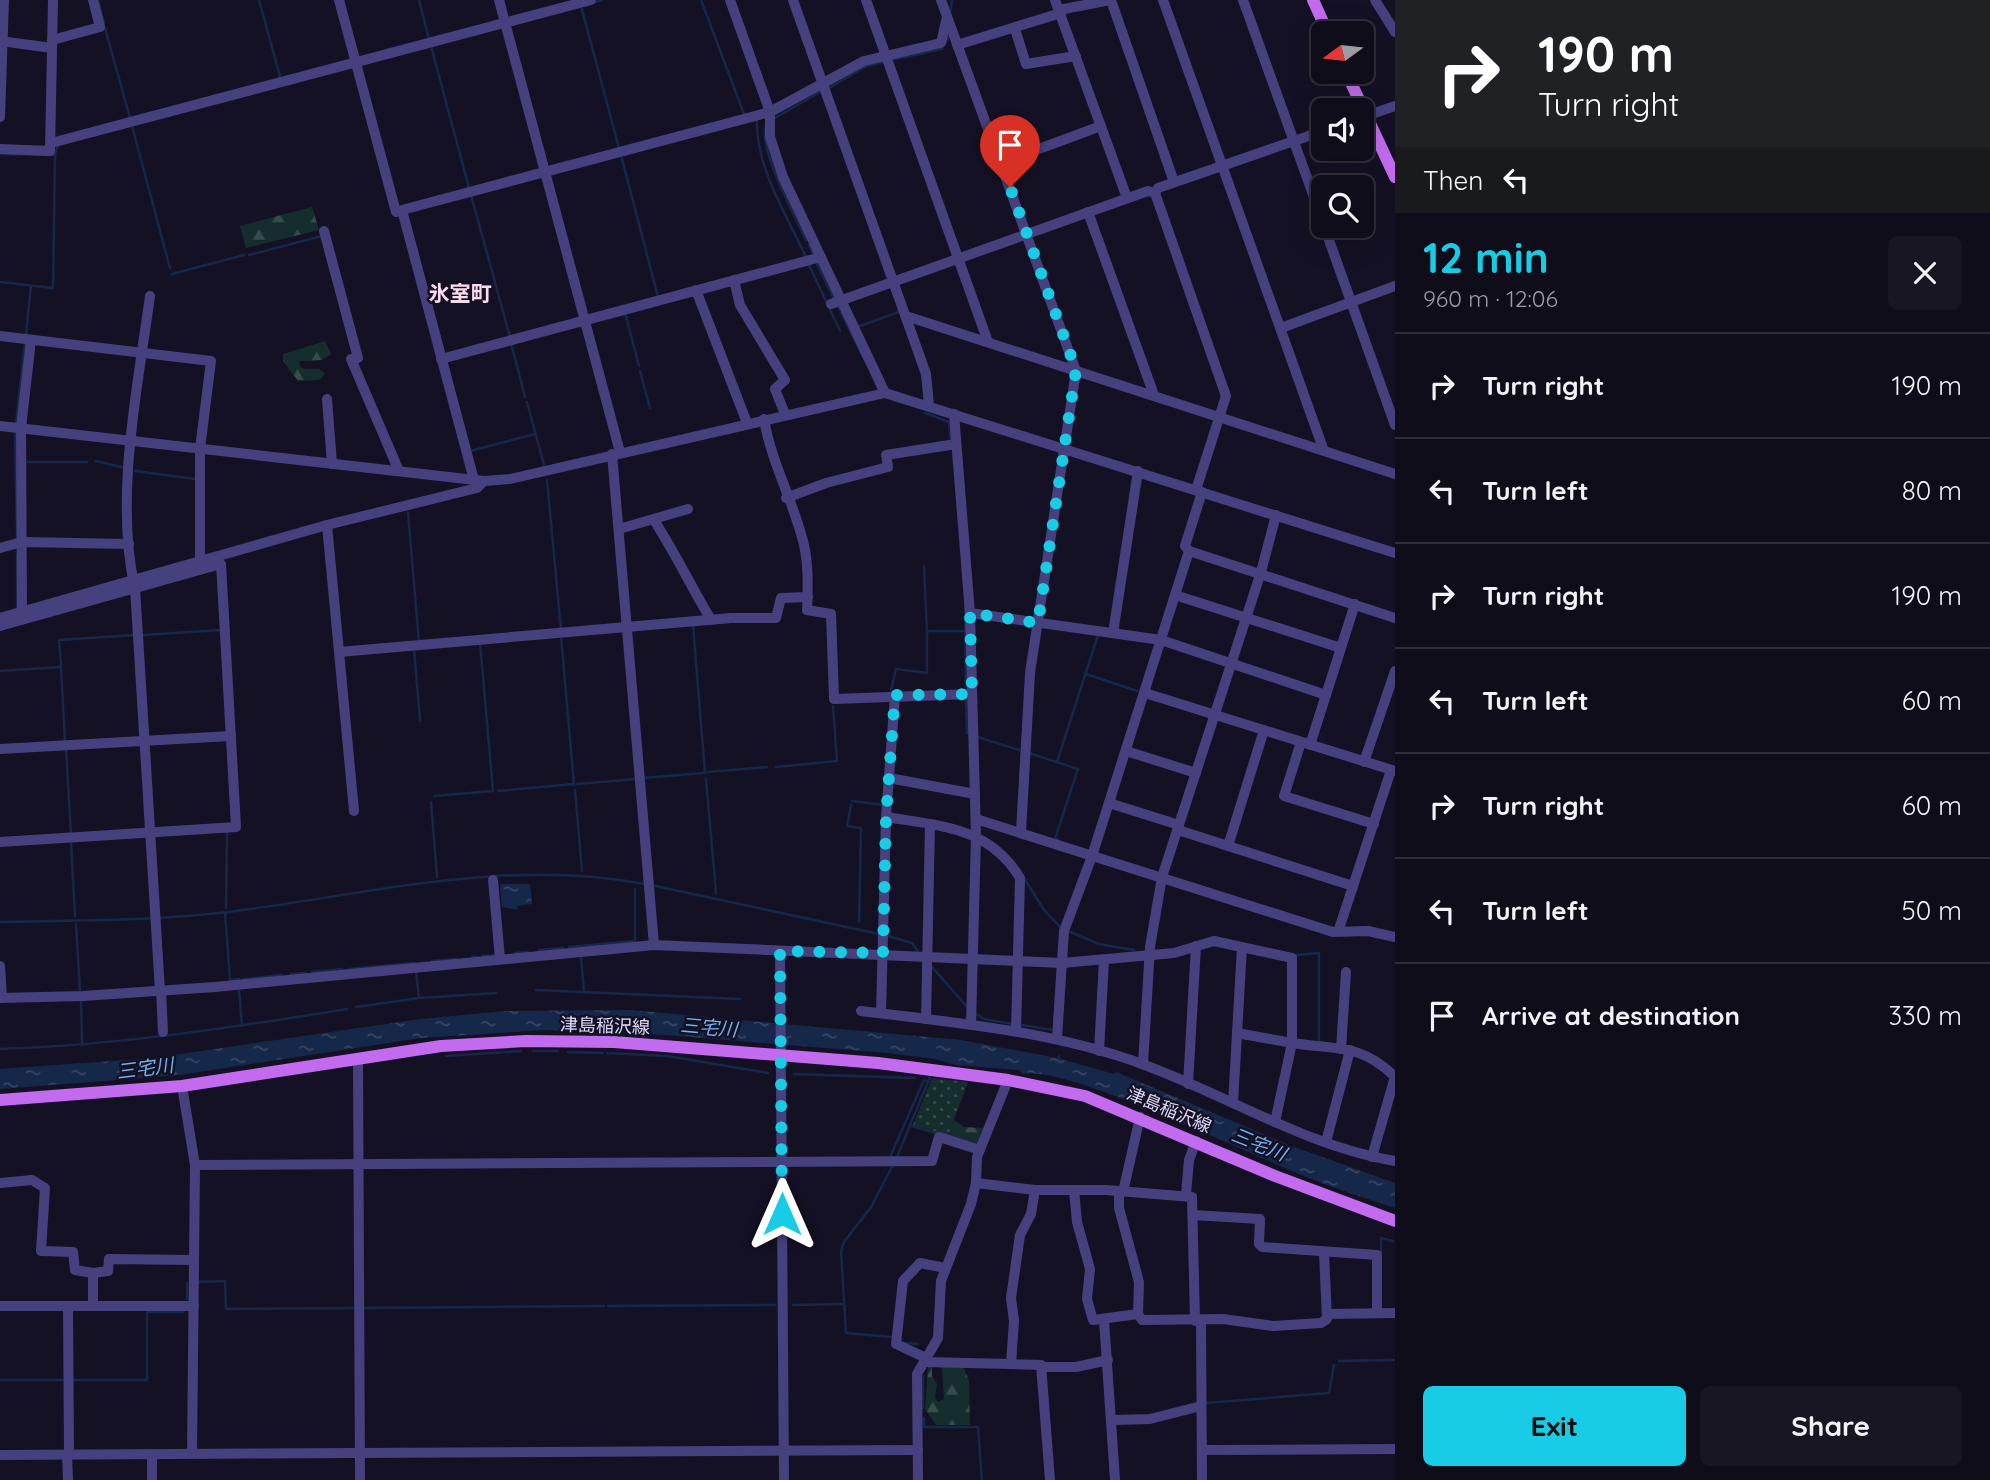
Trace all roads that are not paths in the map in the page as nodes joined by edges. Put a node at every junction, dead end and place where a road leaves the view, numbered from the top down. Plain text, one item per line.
1 (4, 0) edge
2 (53, 0) edge
3 (93, 0) edge
4 (339, 0) edge
5 (499, 0) edge
6 (591, 0) edge
7 (730, 0) edge
8 (793, 0) edge
9 (866, 0) edge
10 (941, 0) edge
11 (1111, 0) edge
12 (1163, 0) edge
13 (1243, 0) edge
14 (1313, 0) edge
15 (1375, 0) edge
16 (1058, 8) edge
17 (946, 15) junction
18 (1323, 21) edge
19 (506, 23) junction
20 (1014, 29) junction
21 (1395, 33) edge
22 (1, 41) edge
23 (52, 44) junction
24 (957, 45) junction
25 (885, 54) junction
26 (1076, 56) junction
27 (356, 63) junction
28 (823, 83) junction
29 (1395, 106) edge
30 (770, 112) junction
31 (1374, 113) edge
32 (0, 117) edge
33 (1101, 126) junction
34 (1311, 135) edge
35 (1374, 136) edge
36 (1293, 141) junction
37 (51, 143) junction
38 (0, 149) edge
39 (1001, 163) junction
40 (1223, 165) junction
41 (545, 172) junction
42 (1395, 177) edge
43 (1174, 183) junction
44 (1311, 189) edge
45 (1156, 193) junction
46 (1127, 198) junction
47 (396, 212) dead end
48 (1088, 212) junction
49 (324, 231) dead end
50 (1027, 234) junction
51 (1329, 238) edge
52 (821, 257) junction
53 (959, 258) junction
54 (734, 280) junction
55 (894, 282) junction
56 (1395, 286) edge
57 (696, 290) junction
58 (150, 296) dead end
59 (1352, 302) junction
60 (836, 303) junction
61 (906, 316) junction
62 (585, 320) junction
63 (1281, 328) junction
64 (0, 336) edge
65 (31, 340) junction
66 (988, 342) junction
67 (142, 353) junction
68 (441, 359) junction
69 (1076, 370) junction
70 (885, 393) junction
71 (1154, 395) junction
72 (327, 399) dead end
73 (929, 405) junction
74 (785, 414) junction
75 (954, 414) junction
76 (1221, 418) junction
77 (764, 419) junction
78 (747, 423) junction
79 (1395, 425) edge
80 (0, 426) edge
81 (21, 428) junction
82 (131, 440) junction
83 (956, 444) junction
84 (1065, 447) junction
85 (200, 449) junction
86 (1324, 451) junction
87 (616, 453) junction
88 (332, 464) junction
89 (399, 471) junction
90 (1138, 471) junction
91 (1395, 474) edge
92 (479, 480) junction
93 (1199, 491) junction
94 (786, 498) junction
95 (688, 509) dead end
96 (1276, 515) junction
97 (654, 520) junction
98 (327, 527) junction
99 (619, 529) junction
100 (22, 542) junction
101 (129, 544) junction
102 (0, 548) edge
103 (1189, 551) junction
104 (1394, 551) edge
105 (200, 564) junction
106 (1261, 572) junction
107 (134, 584) junction
108 (1175, 595) junction
109 (808, 597) junction
110 (1355, 604) junction
111 (970, 613) junction
112 (23, 616) junction
113 (0, 618) edge
114 (1395, 618) edge
115 (1246, 619) junction
116 (711, 620) junction
117 (1038, 623) junction
118 (0, 626) edge
119 (627, 627) junction
120 (1113, 633) junction
121 (1161, 640) junction
122 (1341, 648) junction
123 (339, 652) junction
124 (1231, 665) junction
125 (1395, 671) edge
126 (1145, 693) junction
127 (972, 694) junction
128 (895, 695) junction
129 (1326, 695) junction
130 (1215, 715) junction
131 (1264, 730) junction
132 (231, 736) junction
133 (145, 740) junction
134 (1306, 743) junction
135 (0, 749) edge
136 (1126, 751) junction
137 (1364, 762) junction
138 (1394, 769) edge
139 (1196, 772) junction
140 (889, 778) junction
141 (975, 794) junction
142 (1109, 803) junction
143 (354, 811) dead end
144 (886, 817) junction
145 (975, 819) junction
146 (930, 824) junction
147 (1374, 824) junction
148 (1178, 827) junction
149 (150, 831) junction
150 (1021, 832) junction
151 (976, 836) junction
152 (0, 842) edge
153 (1228, 846) junction
154 (1092, 856) junction
155 (1162, 877) junction
156 (493, 880) dead end
157 (1353, 886) junction
158 (1339, 929) junction
159 (1395, 937) edge
160 (654, 945) junction
161 (1196, 946) junction
162 (1242, 947) junction
163 (780, 951) junction
164 (883, 953) junction
165 (1149, 955) junction
166 (929, 956) junction
167 (973, 958) junction
168 (500, 959) junction
169 (1104, 960) junction
170 (1019, 961) junction
171 (1062, 962) junction
172 (0, 966) edge
173 (1346, 972) dead end
174 (160, 991) junction
175 (1, 998) edge
176 (861, 1011) dead end
177 (881, 1013) junction
178 (926, 1019) junction
179 (971, 1025) junction
180 (1016, 1031) junction
181 (163, 1032) dead end
182 (1237, 1033) junction
183 (1057, 1038) junction
184 (1292, 1043) junction
185 (1346, 1049) junction
186 (1099, 1051) junction
187 (780, 1054) junction
188 (358, 1060) junction
189 (1143, 1064) junction
190 (1395, 1077) edge
191 (1008, 1080) junction
192 (1188, 1084) junction
193 (182, 1086) junction
194 (0, 1100) edge
195 (1233, 1104) junction
196 (1140, 1117) junction
197 (1275, 1122) junction
198 (1196, 1141) junction
199 (1326, 1142) junction
200 (980, 1150) junction
201 (1372, 1157) junction
202 (1395, 1161) edge
203 (781, 1162) junction
204 (358, 1165) junction
205 (195, 1166) junction
206 (0, 1183) edge
207 (976, 1183) junction
208 (1035, 1190) junction
209 (1074, 1190) junction
210 (1121, 1192) junction
211 (1186, 1194) junction
212 (1193, 1215) junction
213 (1395, 1221) edge
214 (1324, 1253) junction
215 (194, 1259) junction
216 (945, 1268) junction
217 (93, 1273) junction
218 (68, 1306) junction
219 (93, 1306) junction
220 (194, 1306) junction
221 (0, 1307) edge
222 (1377, 1313) junction
223 (1395, 1313) edge
224 (1138, 1314) junction
225 (1327, 1314) junction
226 (1104, 1320) junction
227 (1198, 1321) junction
228 (925, 1360) junction
229 (1108, 1360) junction
230 (1011, 1364) junction
231 (1041, 1367) junction
232 (1201, 1406) junction
233 (1112, 1420) junction
234 (1395, 1449) edge
235 (918, 1450) junction
236 (1202, 1450) junction
237 (784, 1451) junction
238 (359, 1453) junction
239 (152, 1454) junction
240 (192, 1454) junction
241 (0, 1455) edge
242 (68, 1455) junction
243 (68, 1480) edge
244 (152, 1480) edge
245 (360, 1480) edge
246 (784, 1480) edge
247 (918, 1480) edge
248 (1050, 1480) edge
249 (1115, 1480) edge
250 (1202, 1480) edge

1 - 22 street
2 - 23 street
3 - 23 street
4 - 27 street
5 - 19 street
6 - 19 street
7 - 30 street
8 - 28 street
9 - 25 street
10 - 17 street
11 - 16 street
11 - 43 street
12 - 40 street
13 - 36 street
14 - 18 main road
15 - 21 street
16 - 20 street
16 - 26 street
17 - 24 street
17 - 25 street
19 - 27 street
19 - 41 street
20 - 24 street
20 - 26 street
22 - 23 street
22 - 32 street
23 - 37 street
24 - 39 street
25 - 28 street
25 - 53 street
26 - 33 street
27 - 37 street
27 - 47 street
28 - 30 street
28 - 55 street
29 - 31 street
30 - 41 street
30 - 52 street
33 - 39 street
33 - 46 street
34 - 36 street
35 - 42 main road
36 - 40 street
36 - 44 street
37 - 38 street
39 - 50 street
40 - 43 street
40 - 63 street
41 - 62 street
41 - 68 street
43 - 45 street
45 - 46 street
45 - 76 street
46 - 48 street
48 - 50 street
48 - 71 street
49 - 89 street
50 - 53 street
50 - 69 street
51 - 59 street
52 - 54 street
52 - 60 street
53 - 55 street
53 - 66 street
54 - 57 street
54 - 74 street
55 - 60 street
55 - 61 street
56 - 59 street
57 - 62 street
57 - 78 street
58 - 67 street
59 - 63 street
59 - 79 street
60 - 70 street
61 - 66 street
61 - 73 street
62 - 68 street
62 - 87 street
63 - 86 street
64 - 65 street
65 - 67 street
65 - 81 street
66 - 69 street
67 - 82 street
67 - 85 street
68 - 92 street
69 - 71 street
69 - 84 street
70 - 73 street
70 - 74 street
71 - 76 street
72 - 88 street
73 - 75 street
74 - 77 street
75 - 83 street
75 - 84 street
76 - 86 street
76 - 93 street
77 - 78 street
77 - 94 street
78 - 87 street
80 - 81 street
81 - 82 street
81 - 100 street
82 - 85 street
82 - 101 street
83 - 94 street
83 - 111 street
84 - 90 street
84 - 117 street
85 - 88 street
85 - 105 street
86 - 91 street
87 - 92 street
87 - 99 street
88 - 89 street
89 - 92 street
90 - 93 street
90 - 120 street
92 - 98 street
93 - 96 street
93 - 103 street
94 - 109 street
95 - 97 street
96 - 104 street
96 - 106 street
97 - 99 street
97 - 116 street
98 - 105 street
98 - 123 street
99 - 119 street
100 - 101 street
100 - 102 street
100 - 112 street
101 - 107 street
103 - 106 street
103 - 108 street
105 - 107 street
105 - 132 street
106 - 110 street
106 - 115 street
107 - 112 street
107 - 133 street
108 - 115 street
108 - 121 street
109 - 116 street
109 - 128 street
110 - 114 street
110 - 122 street
111 - 117 street
111 - 127 street
112 - 113 street
112 - 118 street
115 - 122 street
115 - 124 street
116 - 119 street
117 - 120 street
117 - 150 street
119 - 123 street
119 - 160 street
120 - 121 street
121 - 124 street
121 - 126 street
122 - 129 street
123 - 143 street
124 - 129 street
124 - 130 street
125 - 137 street
126 - 130 street
126 - 136 street
127 - 128 street
127 - 141 street
128 - 140 street
129 - 134 street
130 - 131 street
130 - 139 street
131 - 134 street
131 - 153 street
132 - 133 street
132 - 149 street
133 - 135 street
133 - 149 street
134 - 137 street
134 - 147 street
136 - 139 street
136 - 142 street
137 - 138 street
138 - 147 street
139 - 148 street
140 - 141 street
140 - 144 street
141 - 145 street
142 - 148 street
142 - 154 street
144 - 146 street
144 - 164 street
145 - 150 street
145 - 151 street
146 - 151 street
146 - 166 street
147 - 157 street
148 - 153 street
148 - 155 street
149 - 152 street
149 - 174 street
150 - 154 street
151 - 167 street
151 - 170 street
153 - 157 street
154 - 155 street
154 - 171 street
155 - 158 street
155 - 165 street
156 - 168 street
157 - 158 street
158 - 159 street
160 - 163 street
160 - 168 street
161 - 162 street
161 - 165 street
161 - 192 street
162 - 182 street
162 - 184 street
163 - 164 street
163 - 187 street
164 - 166 street
164 - 177 street
165 - 169 street
165 - 189 street
166 - 167 street
166 - 178 street
167 - 170 street
167 - 179 street
168 - 174 street
169 - 171 street
169 - 186 street
170 - 171 street
170 - 180 street
171 - 183 street
172 - 175 street
173 - 185 street
174 - 175 street
174 - 181 street
176 - 177 street
177 - 178 street
178 - 179 street
179 - 180 street
180 - 183 street
182 - 184 street
182 - 195 street
183 - 186 street
184 - 185 street
184 - 197 street
185 - 190 street
185 - 199 street
186 - 189 street
187 - 188 main road, 津島稲沢線
187 - 191 main road, 津島稲沢線
187 - 203 street
188 - 193 main road, 津島稲沢線
188 - 204 street
189 - 192 street
190 - 201 street
191 - 196 main road, 津島稲沢線
191 - 200 street
192 - 195 street
193 - 194 main road, 津島稲沢線
193 - 205 street
195 - 197 street
196 - 198 main road, 津島稲沢線
196 - 210 street
197 - 199 street
198 - 211 street
198 - 213 main road, 津島稲沢線
199 - 201 street
200 - 203 street
200 - 207 street
201 - 202 street
203 - 204 street
203 - 237 street
204 - 205 street
204 - 238 street
205 - 215 street
206 - 217 street
207 - 208 street
207 - 216 street
208 - 209 street
208 - 230 street
209 - 210 street
209 - 226 street
210 - 211 street
210 - 224 street
211 - 212 street
212 - 214 street
212 - 227 street
214 - 222 street
214 - 225 street
215 - 217 street
215 - 220 street
216 - 228 street
216 - 228 street
217 - 219 street
218 - 219 street
218 - 221 street
218 - 242 street
219 - 220 street
220 - 240 street
222 - 223 street
222 - 225 street
224 - 226 street
224 - 227 street
225 - 227 street
226 - 229 street
227 - 232 street
228 - 230 street
228 - 235 street
229 - 231 street
229 - 233 street
230 - 231 street
231 - 248 street
232 - 233 street
232 - 236 street
233 - 249 street
234 - 236 street
235 - 237 street
235 - 247 street
236 - 250 street
237 - 238 street
237 - 246 street
238 - 240 street
238 - 245 street
239 - 240 street
239 - 242 street
239 - 244 street
241 - 242 street
242 - 243 street

